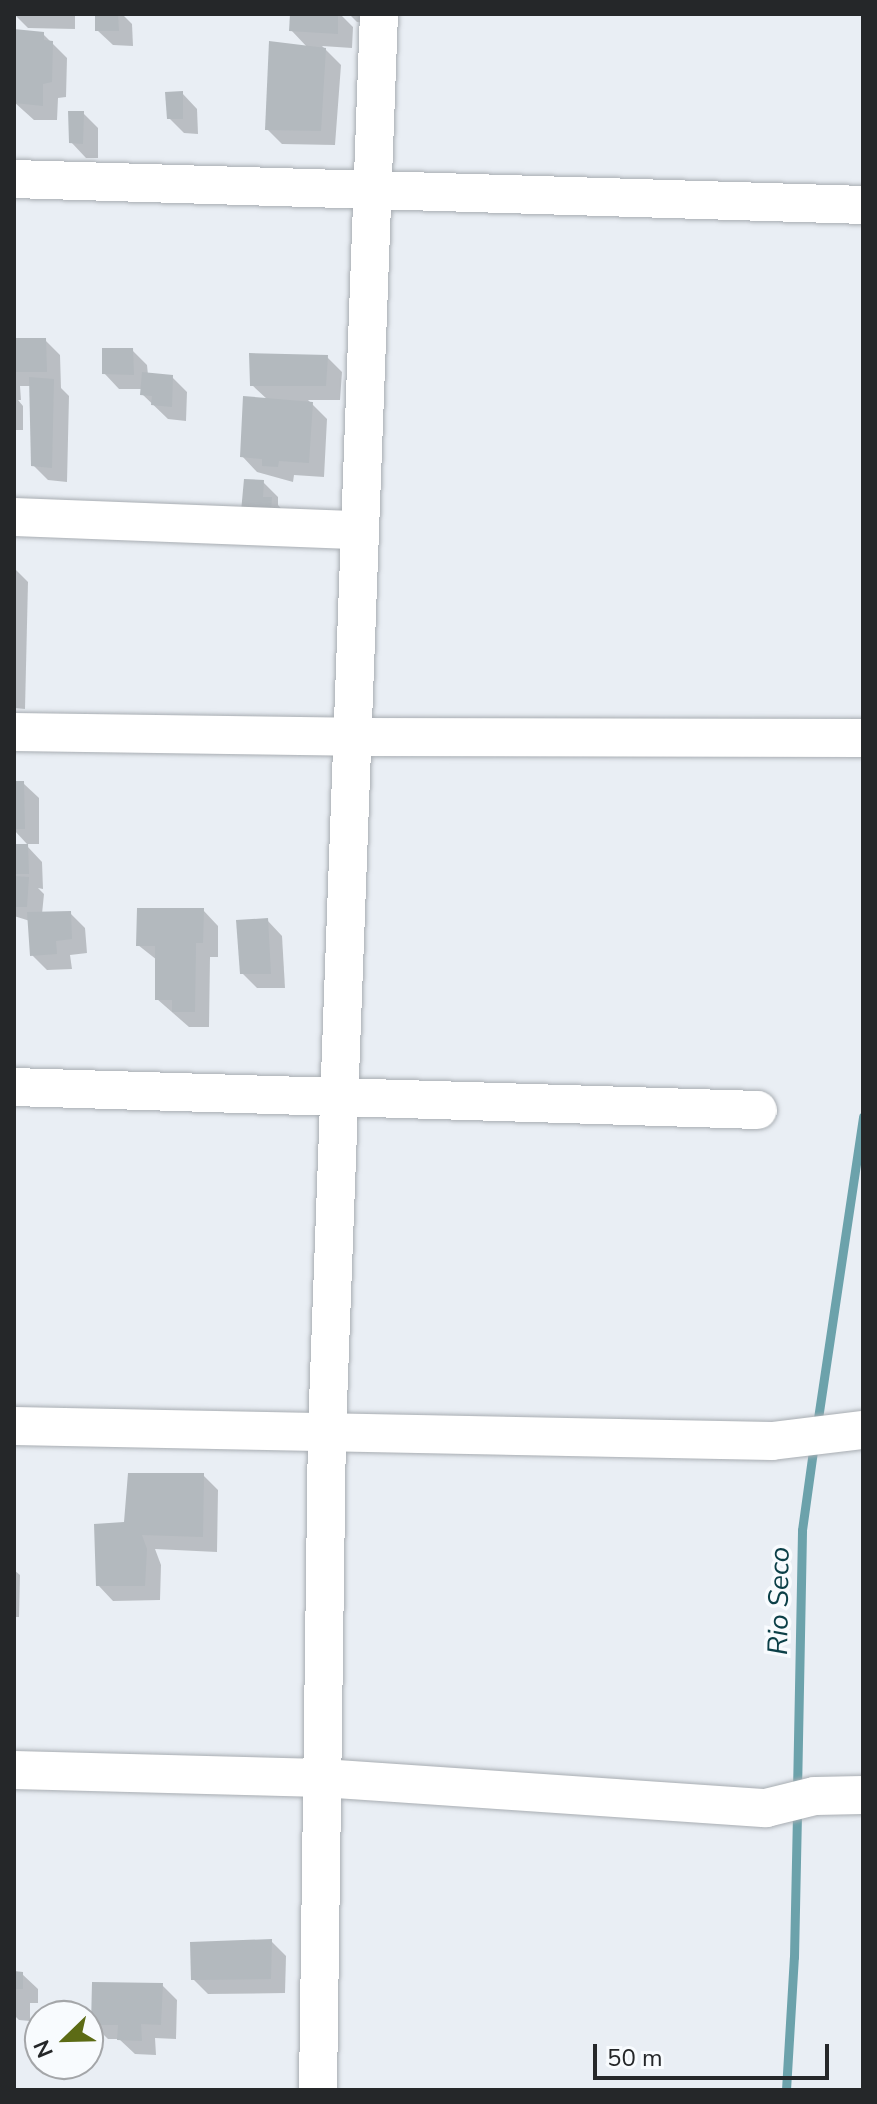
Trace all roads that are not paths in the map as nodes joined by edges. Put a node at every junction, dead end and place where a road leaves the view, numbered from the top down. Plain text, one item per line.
1 (379, 14) edge
2 (14, 179) edge
3 (374, 188) junction
4 (863, 205) edge
5 (14, 517) edge
6 (359, 530) junction
7 (14, 732) edge
8 (353, 737) junction
9 (863, 738) edge
10 (14, 1087) edge
11 (341, 1098) junction
12 (758, 1110) dead end
13 (14, 1426) edge
14 (863, 1430) edge
15 (327, 1431) junction
16 (14, 1770) edge
17 (322, 1778) junction
18 (863, 1795) edge
19 (318, 2090) edge

1 - 3 street
2 - 3 street
3 - 4 street
3 - 6 street
5 - 6 street
6 - 8 street
7 - 8 street
8 - 9 street
8 - 11 street
10 - 11 street
11 - 12 street
11 - 15 street
13 - 15 street
14 - 15 street
15 - 17 street
16 - 17 street
17 - 18 street
17 - 19 street

